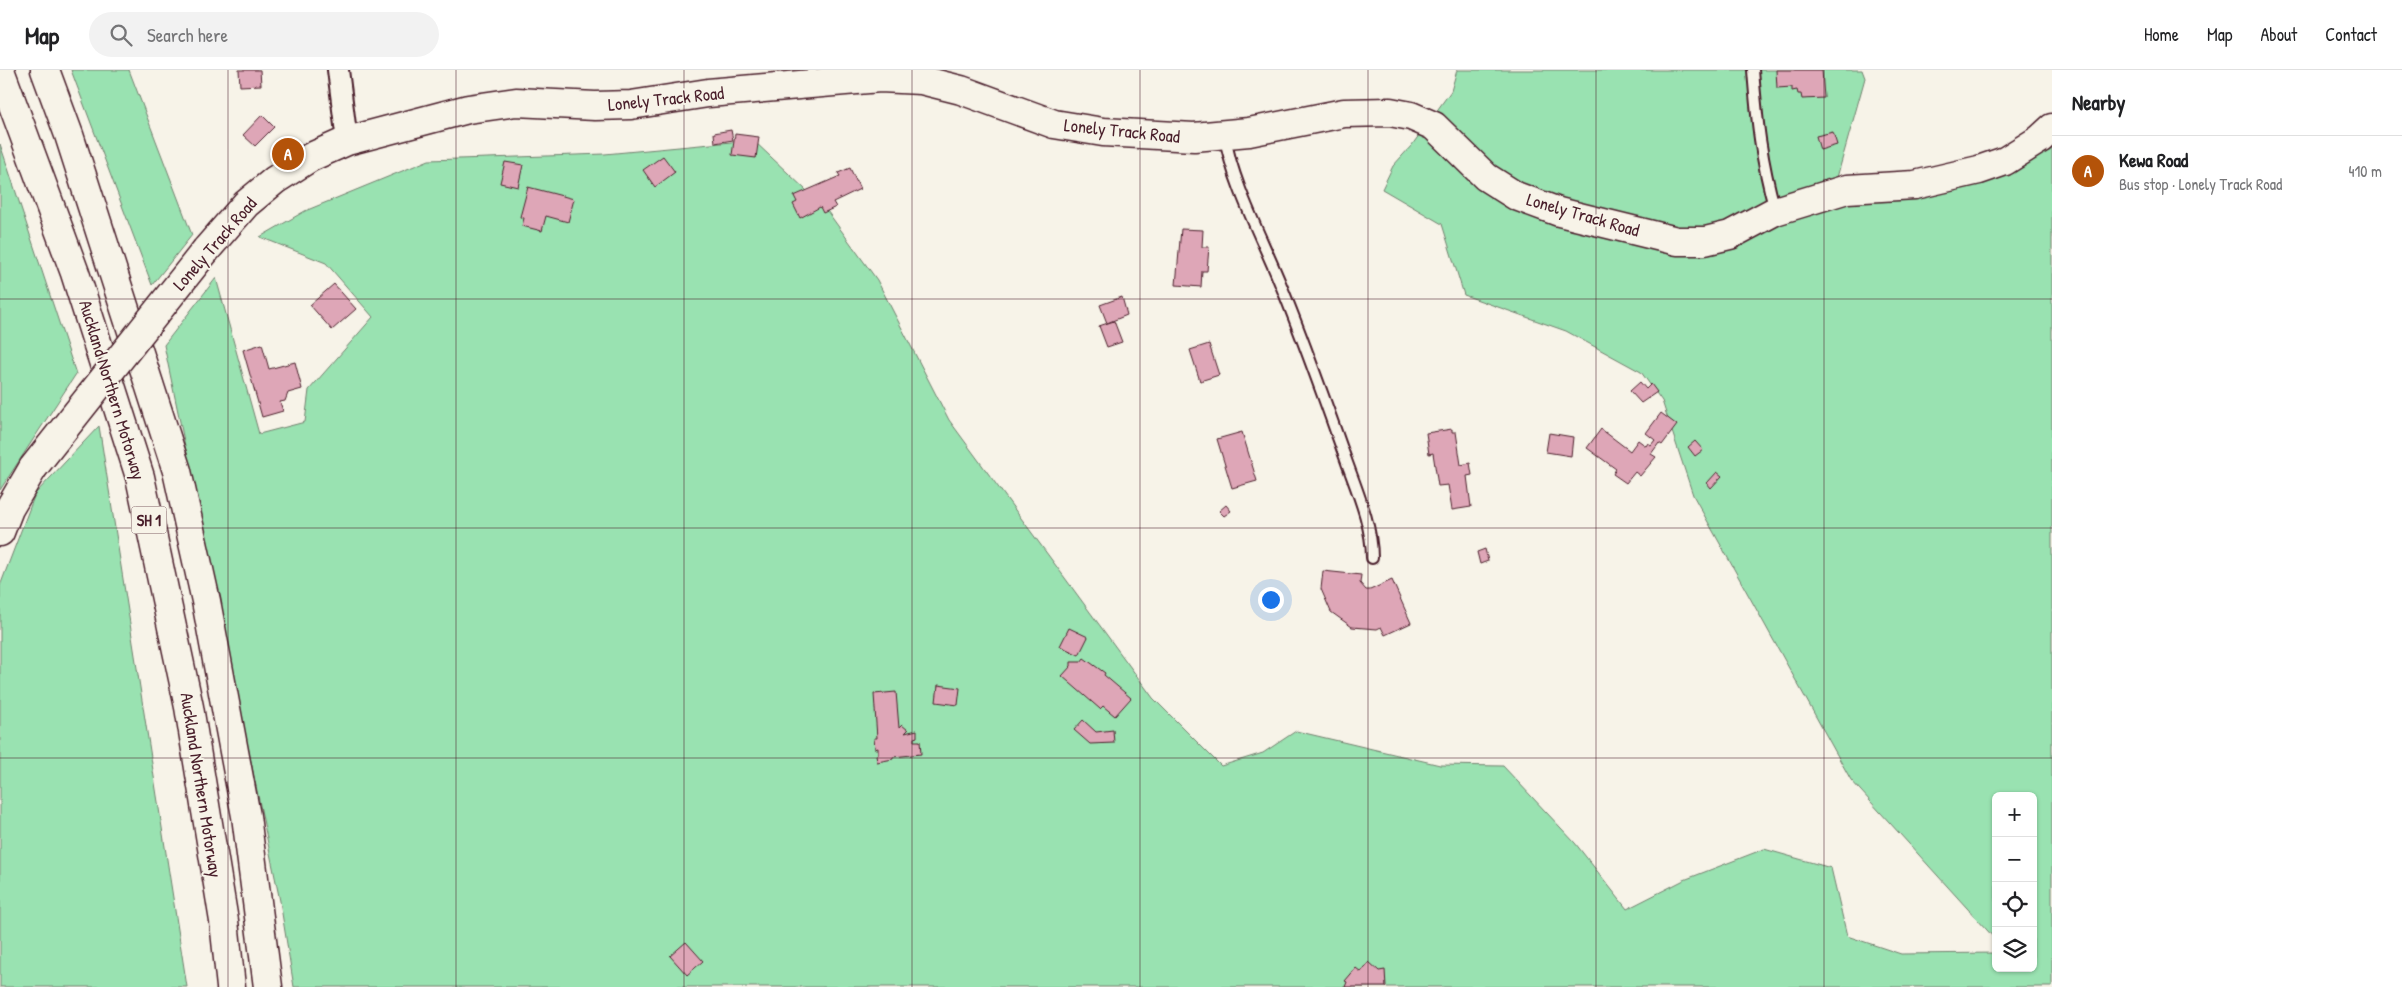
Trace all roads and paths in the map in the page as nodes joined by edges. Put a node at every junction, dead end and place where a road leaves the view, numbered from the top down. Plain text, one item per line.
1 (0, 70) edge
2 (45, 70) edge
3 (338, 70) edge
4 (1754, 70) edge
5 (915, 75) edge
6 (2052, 128) edge
7 (1225, 135) junction
8 (348, 141) junction
9 (1776, 211) junction
10 (0, 532) edge
11 (1372, 558) dead end
12 (231, 987) edge
13 (268, 987) edge

1 - 12 main road, Auckland Northern Motorway / SH 1
2 - 13 main road, Auckland Northern Motorway / SH 1
3 - 8 street
4 - 9 lane
5 - 7 main road, Lonely Track Road
5 - 8 main road, Lonely Track Road
6 - 9 main road, Lonely Track Road
7 - 9 main road, Lonely Track Road
7 - 11 lane
8 - 10 main road, Lonely Track Road, bridge

